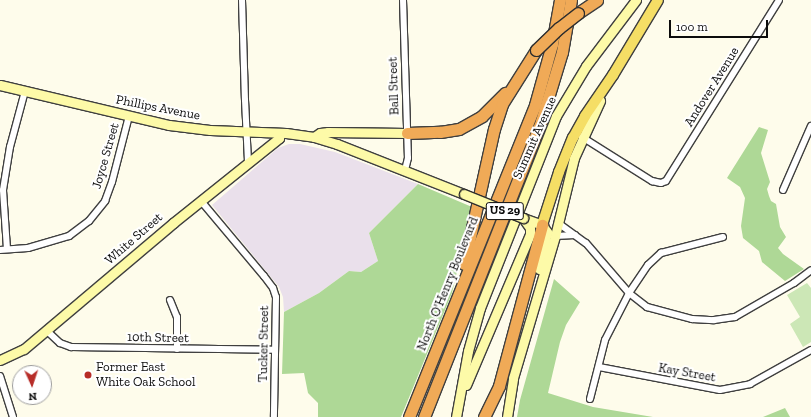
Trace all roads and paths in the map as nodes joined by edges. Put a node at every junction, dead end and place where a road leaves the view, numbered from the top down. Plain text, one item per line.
1 (242, 0) edge
2 (403, 0) edge
3 (560, 0) edge
4 (571, 0) edge
5 (597, 0) edge
6 (636, 0) edge
7 (658, 0) edge
8 (778, 0) edge
9 (613, 75) junction
10 (513, 84) junction
11 (0, 85) edge
12 (24, 91) junction
13 (129, 116) junction
14 (811, 126) edge
15 (247, 132) junction
16 (279, 133) junction
17 (407, 133) junction
18 (314, 137) junction
19 (582, 138) junction
20 (248, 161) junction
21 (405, 170) junction
22 (783, 190) dead end
23 (201, 201) junction
24 (523, 218) junction
25 (558, 223) junction
26 (542, 225) junction
27 (577, 235) junction
28 (555, 236) junction
29 (723, 237) dead end
30 (7, 249) junction
31 (0, 250) edge
32 (811, 270) edge
33 (629, 293) junction
34 (170, 300) dead end
35 (456, 300) junction
36 (532, 316) junction
37 (46, 330) junction
38 (177, 349) junction
39 (275, 350) junction
40 (811, 350) edge
41 (0, 360) edge
42 (599, 367) junction
43 (0, 376) edge
44 (590, 399) dead end
45 (457, 413) edge
46 (13, 417) edge
47 (274, 417) edge
48 (409, 417) edge
49 (424, 417) edge
50 (484, 417) edge
51 (507, 417) edge

1 - 15 street
2 - 17 street, Ball Street
3 - 35 highway, North O'Henry Boulevard / US 29
4 - 49 highway, North O'Henry Boulevard / US 29
5 - 10 highway, bridge
6 - 45 main road, Summit Avenue
7 - 9 main road
8 - 19 street, Andover Avenue
9 - 19 main road
9 - 26 main road
10 - 17 highway
10 - 35 highway
11 - 12 main road, Phillips Avenue
12 - 13 main road, Phillips Avenue
12 - 30 street
13 - 15 main road, Phillips Avenue
13 - 30 street, Joyce Street
14 - 22 street
15 - 16 main road, Phillips Avenue
15 - 20 street
16 - 18 main road, Phillips Avenue
16 - 20 main road, White Street
17 - 18 main road, Phillips Avenue
17 - 21 street, Ball Street
18 - 21 main road, Phillips Avenue
19 - 25 main road
20 - 23 main road, White Street
21 - 24 main road, Phillips Avenue, bridge
23 - 37 main road, White Street
23 - 39 street, Tucker Street
24 - 26 main road, Phillips Avenue
24 - 45 main road
25 - 27 street
25 - 28 main road
26 - 36 main road
26 - 50 highway
27 - 28 street
27 - 33 street
28 - 36 main road
29 - 33 street
30 - 31 street, Joyce Street
32 - 33 street
33 - 42 street
34 - 38 street
35 - 48 highway, North O'Henry Boulevard / US 29
36 - 51 main road
37 - 38 street, 10th Street
37 - 41 main road, White Street
38 - 39 street, 10th Street
39 - 47 street, Tucker Street
40 - 42 street, Kay Street
42 - 44 street
43 - 46 street

